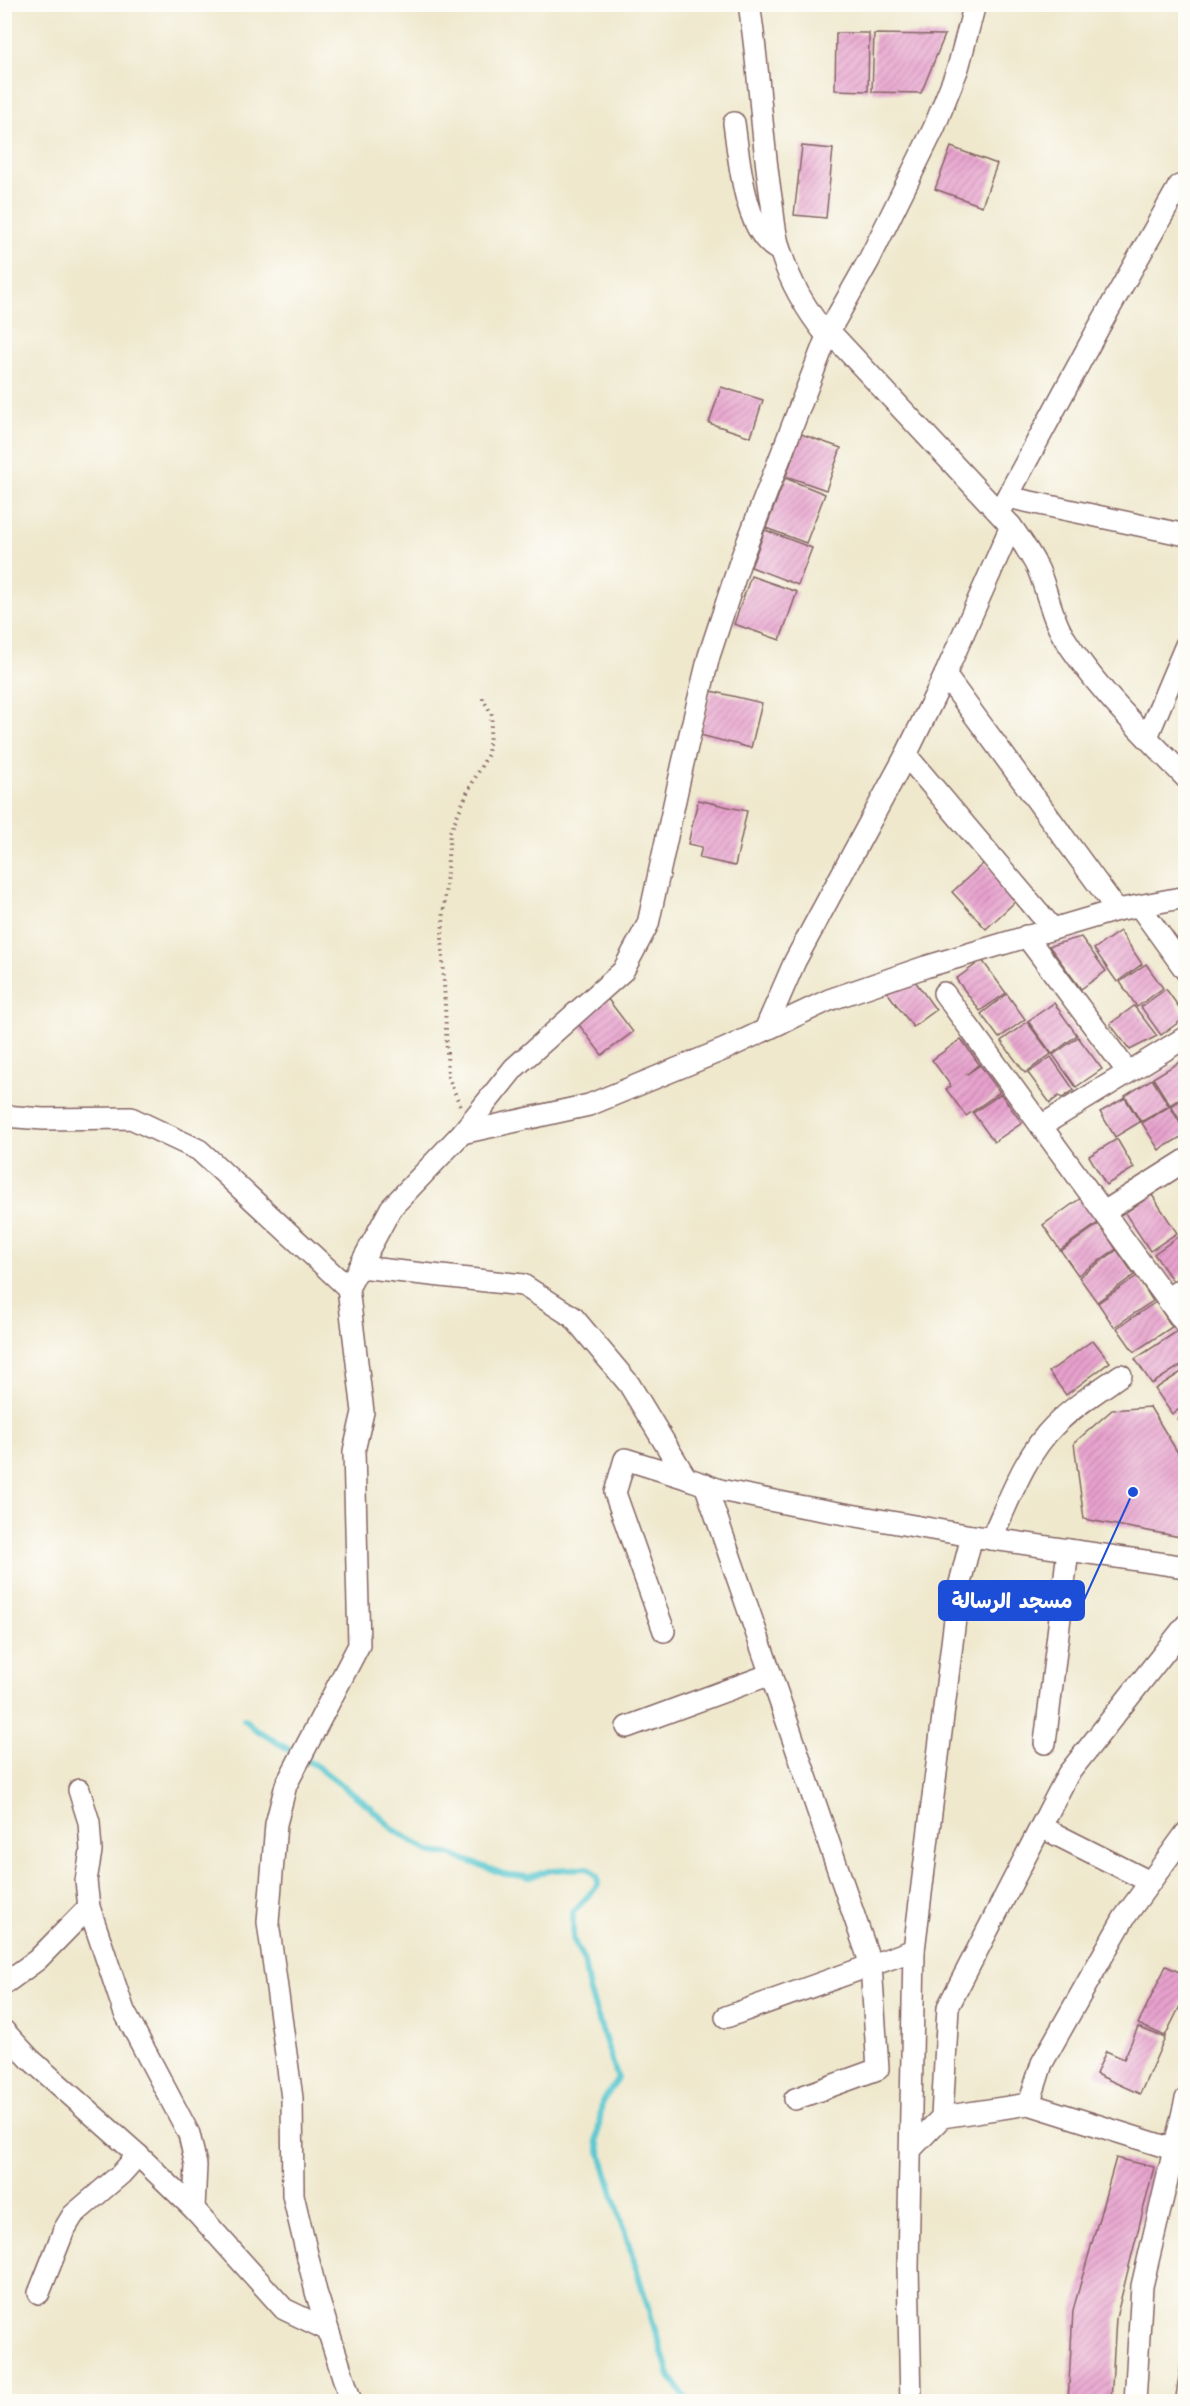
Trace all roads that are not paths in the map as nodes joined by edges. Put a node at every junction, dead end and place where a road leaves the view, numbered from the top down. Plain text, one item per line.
1 (749, 4) edge
2 (975, 4) edge
3 (734, 123) dead end
4 (1185, 189) edge
5 (779, 250) junction
6 (828, 334) junction
7 (1006, 512) junction
8 (1185, 535) edge
9 (1185, 645) edge
10 (945, 675) junction
11 (1147, 737) junction
12 (906, 755) junction
13 (1185, 778) edge
14 (1185, 897) edge
15 (1140, 907) junction
16 (1118, 910) junction
17 (1052, 928) junction
18 (1026, 936) junction
19 (1185, 970) edge
20 (944, 993) dead end
21 (765, 1030) junction
22 (1185, 1037) edge
23 (1128, 1072) junction
24 (4, 1116) edge
25 (1041, 1126) junction
26 (466, 1129) junction
27 (1185, 1160) edge
28 (1104, 1212) junction
29 (360, 1266) junction
30 (1185, 1287) edge
31 (348, 1288) junction
32 (1167, 1299) junction
33 (1185, 1325) edge
34 (1120, 1375) dead end
35 (695, 1481) junction
36 (981, 1538) junction
37 (1068, 1550) junction
38 (1185, 1567) edge
39 (1185, 1625) edge
40 (664, 1631) dead end
41 (771, 1674) junction
42 (627, 1727) dead end
43 (1045, 1743) dead end
44 (79, 1790) dead end
45 (1041, 1827) junction
46 (1185, 1833) edge
47 (1150, 1882) junction
48 (89, 1907) junction
49 (914, 1950) junction
50 (871, 1965) junction
51 (4, 1984) edge
52 (726, 2018) dead end
53 (4, 2031) edge
54 (795, 2099) dead end
55 (1185, 2099) edge
56 (1029, 2104) junction
57 (942, 2117) junction
58 (911, 2149) junction
59 (1179, 2151) edge
60 (138, 2155) junction
61 (194, 2209) junction
62 (39, 2293) dead end
63 (328, 2330) junction
64 (351, 2402) edge
65 (911, 2402) edge
66 (1135, 2402) edge

1 - 5 street
2 - 6 street
3 - 5 street
4 - 7 street
5 - 6 street
6 - 7 street
6 - 26 street
7 - 8 street
7 - 10 street
7 - 11 street
9 - 11 street
10 - 12 street
10 - 16 street
11 - 13 street
12 - 17 street
12 - 21 street
14 - 15 street
15 - 16 street
15 - 19 street
16 - 17 street
17 - 18 street
18 - 21 street
18 - 23 street
20 - 25 street
21 - 26 street
22 - 23 street
23 - 25 street
24 - 31 street
25 - 28 street
26 - 29 street
27 - 28 street
28 - 32 street
29 - 31 street
29 - 35 street
30 - 32 street
31 - 63 street
32 - 33 street
34 - 36 street
35 - 36 street
35 - 40 street
35 - 41 street
36 - 37 street
36 - 49 street
37 - 38 street
37 - 43 street
39 - 45 street
41 - 42 street
41 - 50 street
44 - 48 street
45 - 47 street
45 - 57 street
46 - 47 street
47 - 56 street
48 - 51 street
48 - 61 street
49 - 50 street
49 - 58 street
50 - 52 street
50 - 54 street
53 - 60 street
55 - 59 street
56 - 57 street
56 - 59 street
57 - 58 street
58 - 65 street
59 - 66 street
60 - 61 street
60 - 62 street
61 - 63 street
63 - 64 street

